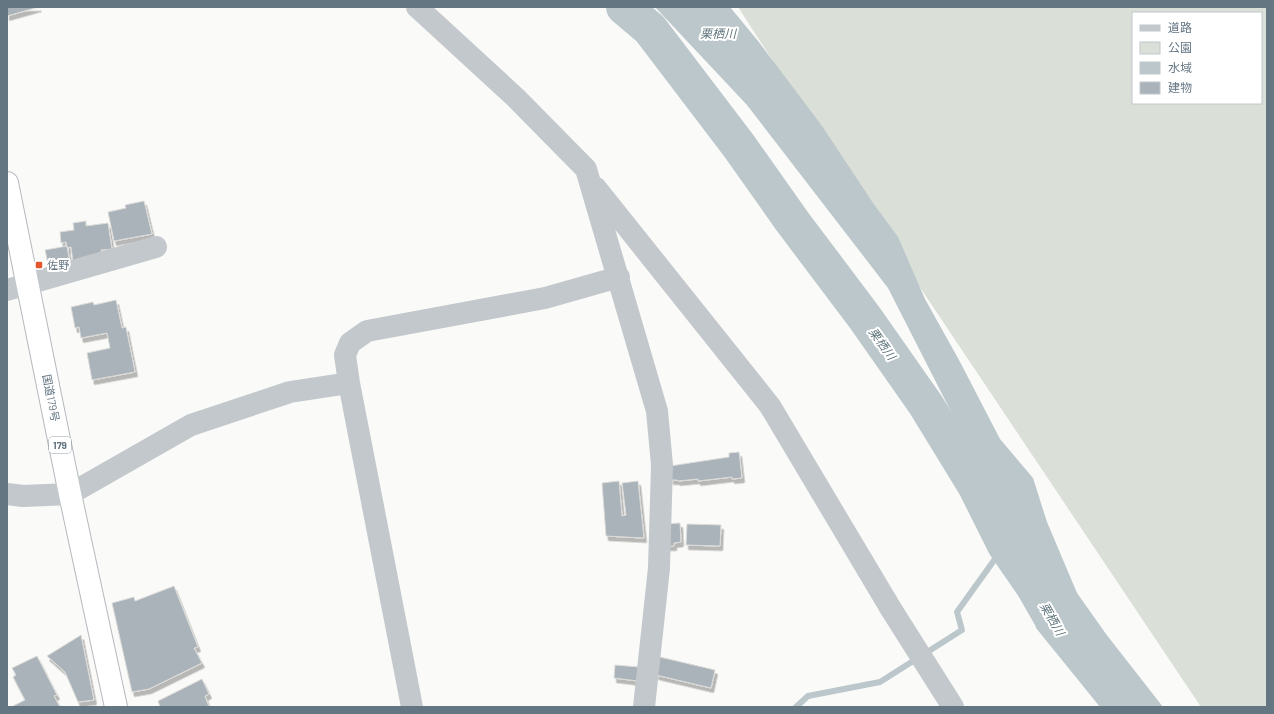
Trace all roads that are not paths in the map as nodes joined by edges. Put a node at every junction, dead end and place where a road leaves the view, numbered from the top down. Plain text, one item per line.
1 (417, 7) edge
2 (589, 180) junction
3 (7, 183) edge
4 (156, 247) dead end
5 (618, 278) junction
6 (28, 284) junction
7 (7, 290) edge
8 (349, 383) junction
9 (7, 494) edge
10 (70, 494) junction
11 (116, 707) edge
12 (412, 707) edge
13 (644, 707) edge
14 (952, 707) edge

1 - 2 street
2 - 5 street
2 - 14 street
3 - 6 highway, 国道179号 / 179
4 - 6 street
5 - 8 street
5 - 13 street
6 - 7 street
6 - 10 highway, 国道179号 / 179
8 - 10 street
8 - 12 street
9 - 10 street
10 - 11 highway, 国道179号 / 179

